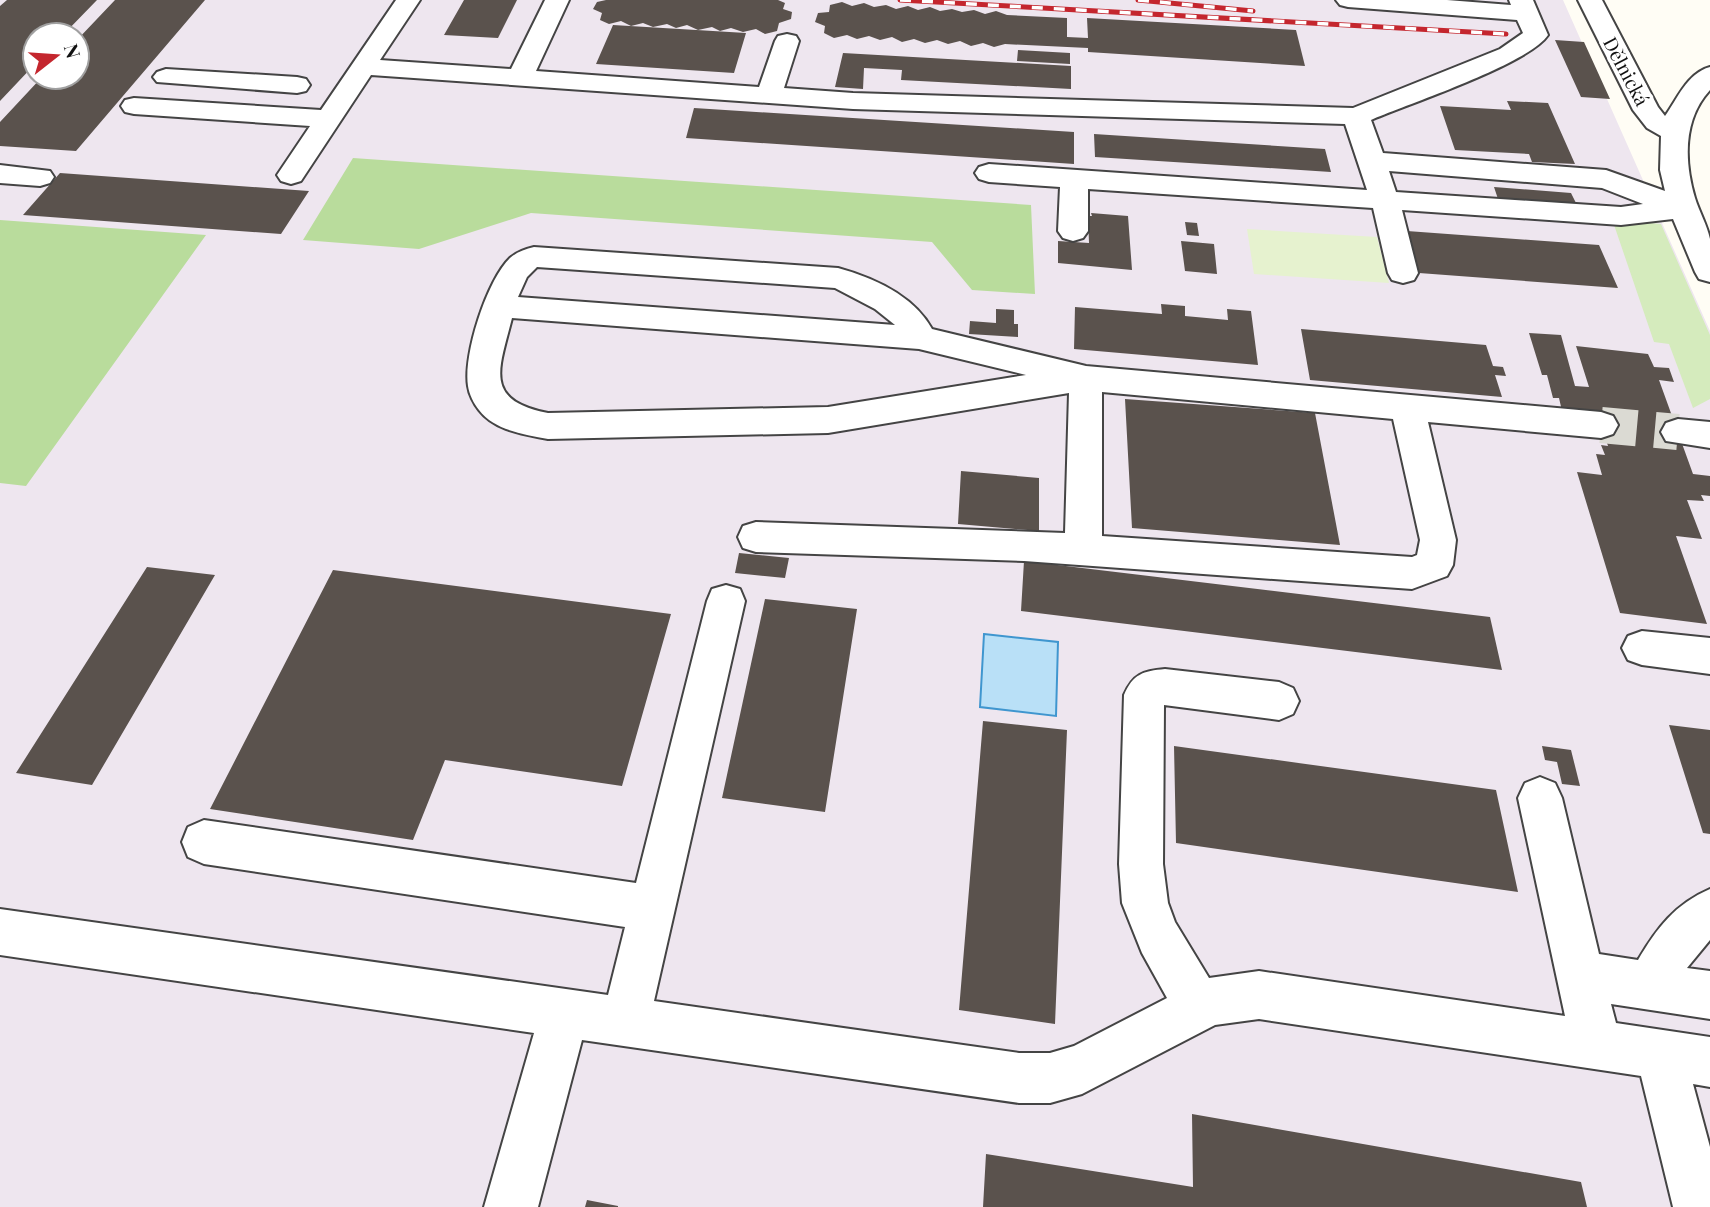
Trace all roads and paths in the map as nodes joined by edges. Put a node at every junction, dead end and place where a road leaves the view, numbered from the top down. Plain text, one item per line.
1 (408, 0) edge
2 (558, 0) edge
3 (1590, 0) edge
4 (1341, 1) edge
5 (1524, 6) edge
6 (788, 41) dead end
7 (365, 67) junction
8 (1710, 75) edge
9 (166, 77) dead end
10 (520, 78) junction
11 (237, 81) junction
12 (298, 85) dead end
13 (769, 95) junction
14 (135, 106) dead end
15 (215, 111) junction
16 (1356, 116) junction
17 (330, 119) junction
18 (1674, 132) junction
19 (1371, 161) junction
20 (989, 173) dead end
21 (0, 174) edge
22 (291, 175) dead end
23 (40, 177) dead end
24 (1074, 179) junction
25 (1385, 200) junction
26 (1683, 208) junction
27 (1073, 231) dead end
28 (1710, 272) edge
29 (1403, 274) dead end
30 (499, 306) junction
31 (919, 338) junction
32 (1086, 378) junction
33 (1407, 407) junction
34 (1601, 425) tunnel mouth
35 (756, 537) dead end
36 (1083, 550) junction
37 (726, 601) dead end
38 (1642, 648) dead end
39 (1710, 656) edge
40 (1279, 701) dead end
41 (1540, 798) dead end
42 (204, 842) dead end
43 (653, 908) junction
44 (1710, 912) edge
45 (0, 932) edge
46 (1580, 975) junction
47 (1650, 986) junction
48 (1710, 995) edge
49 (1199, 1007) junction
50 (564, 1014) junction
51 (625, 1023) junction
52 (1596, 1044) junction
53 (1660, 1055) junction
54 (1710, 1062) edge
55 (510, 1207) edge
56 (1700, 1207) edge

1 - 7 street
2 - 10 street
3 - 18 street, Dělnická
4 - 5 street
5 - 16 street
6 - 13 street
7 - 10 street
7 - 17 street
8 - 18 street, Dělnická
9 - 11 street
10 - 13 street
11 - 12 street
11 - 15 street
13 - 16 street
14 - 15 street
15 - 17 street
16 - 19 street
17 - 22 street
18 - 26 street, Dělnická
19 - 25 street
19 - 26 street
20 - 24 street
21 - 23 street
24 - 25 street
24 - 27 street
25 - 26 street
25 - 29 street
26 - 28 street, Dělnická
30 - 31 street
30 - 31 street
30 - 32 street
31 - 32 street
32 - 33 street
32 - 36 street
33 - 34 street
33 - 36 street
35 - 36 street
37 - 43 street
38 - 39 street
40 - 49 street
41 - 46 street
42 - 43 street
43 - 51 street
44 - 47 street
45 - 50 street
46 - 47 street
46 - 52 street
47 - 48 street
49 - 51 street
49 - 52 street
50 - 51 street
50 - 55 street
52 - 53 street
53 - 54 street
53 - 56 street

